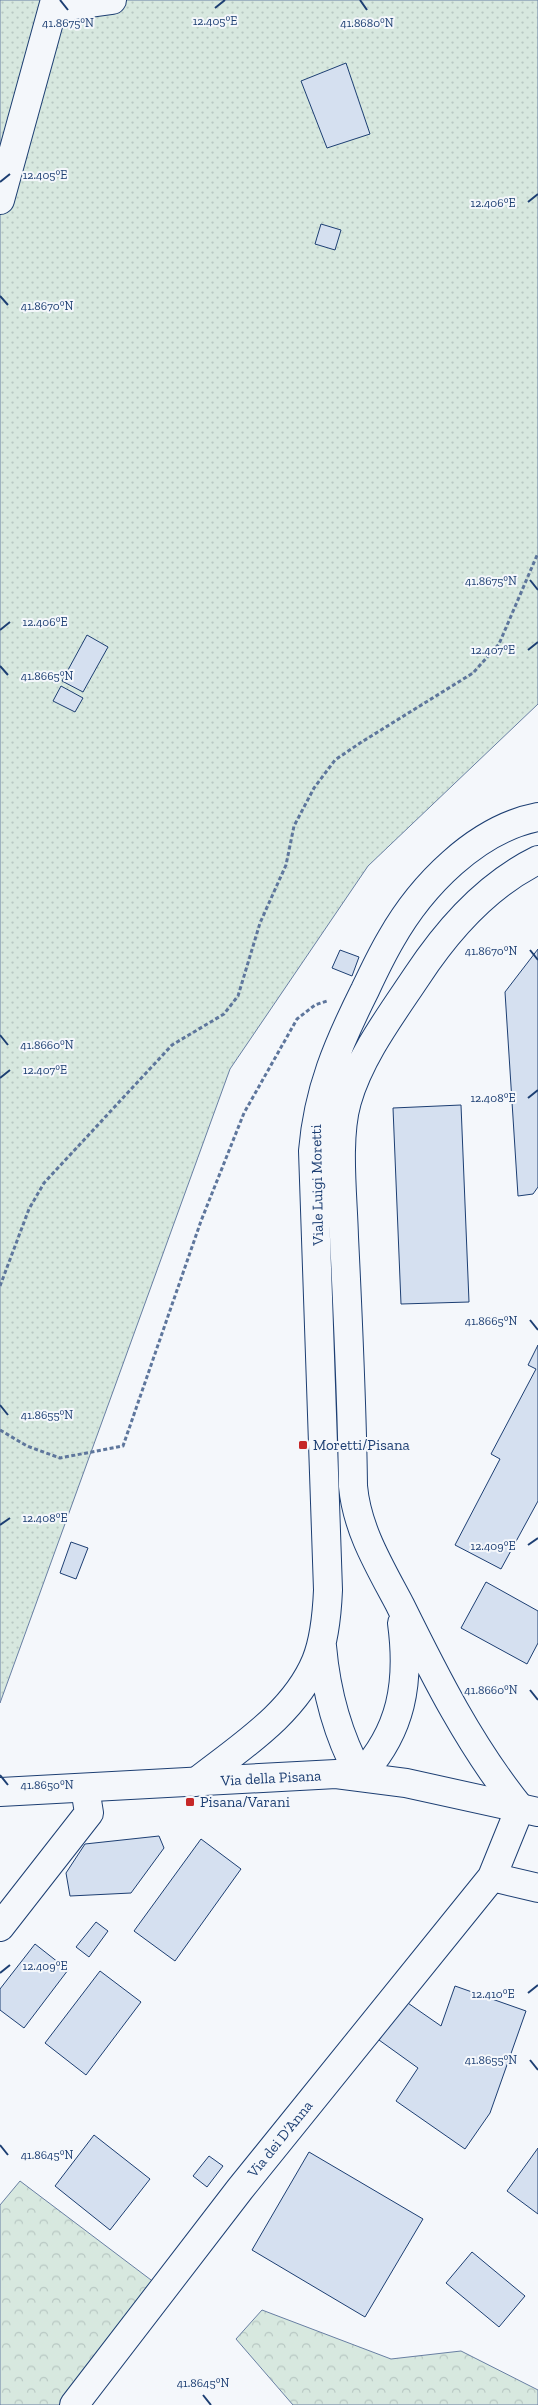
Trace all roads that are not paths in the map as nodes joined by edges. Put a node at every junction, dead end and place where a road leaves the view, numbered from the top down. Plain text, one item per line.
1 (112, 0) edge
2 (55, 4) edge
3 (0, 200) edge
4 (534, 818) edge
5 (538, 860) edge
6 (404, 996) junction
7 (400, 1607) junction
8 (321, 1643) junction
9 (360, 1776) junction
10 (196, 1782) junction
11 (85, 1788) junction
12 (0, 1792) edge
13 (529, 1810) edge
14 (492, 1877) junction
15 (538, 1888) edge
16 (0, 1927) edge
17 (74, 2405) edge

1 - 2 street
2 - 3 street
4 - 6 street
4 - 8 street, Viale Luigi Moretti
5 - 6 street, Viale Luigi Moretti
6 - 7 street, Viale Luigi Moretti
7 - 9 street, Viale Luigi Moretti
7 - 13 street, Viale Luigi Moretti
8 - 9 street, Viale Luigi Moretti
8 - 10 street, Viale Luigi Moretti
9 - 10 street, Via della Pisana
9 - 13 street, Via della Pisana
10 - 11 street, Via della Pisana
11 - 12 street, Via della Pisana
11 - 16 street
13 - 14 street, Via dei D’Anna
14 - 15 street
14 - 17 street, Via dei D’Anna

